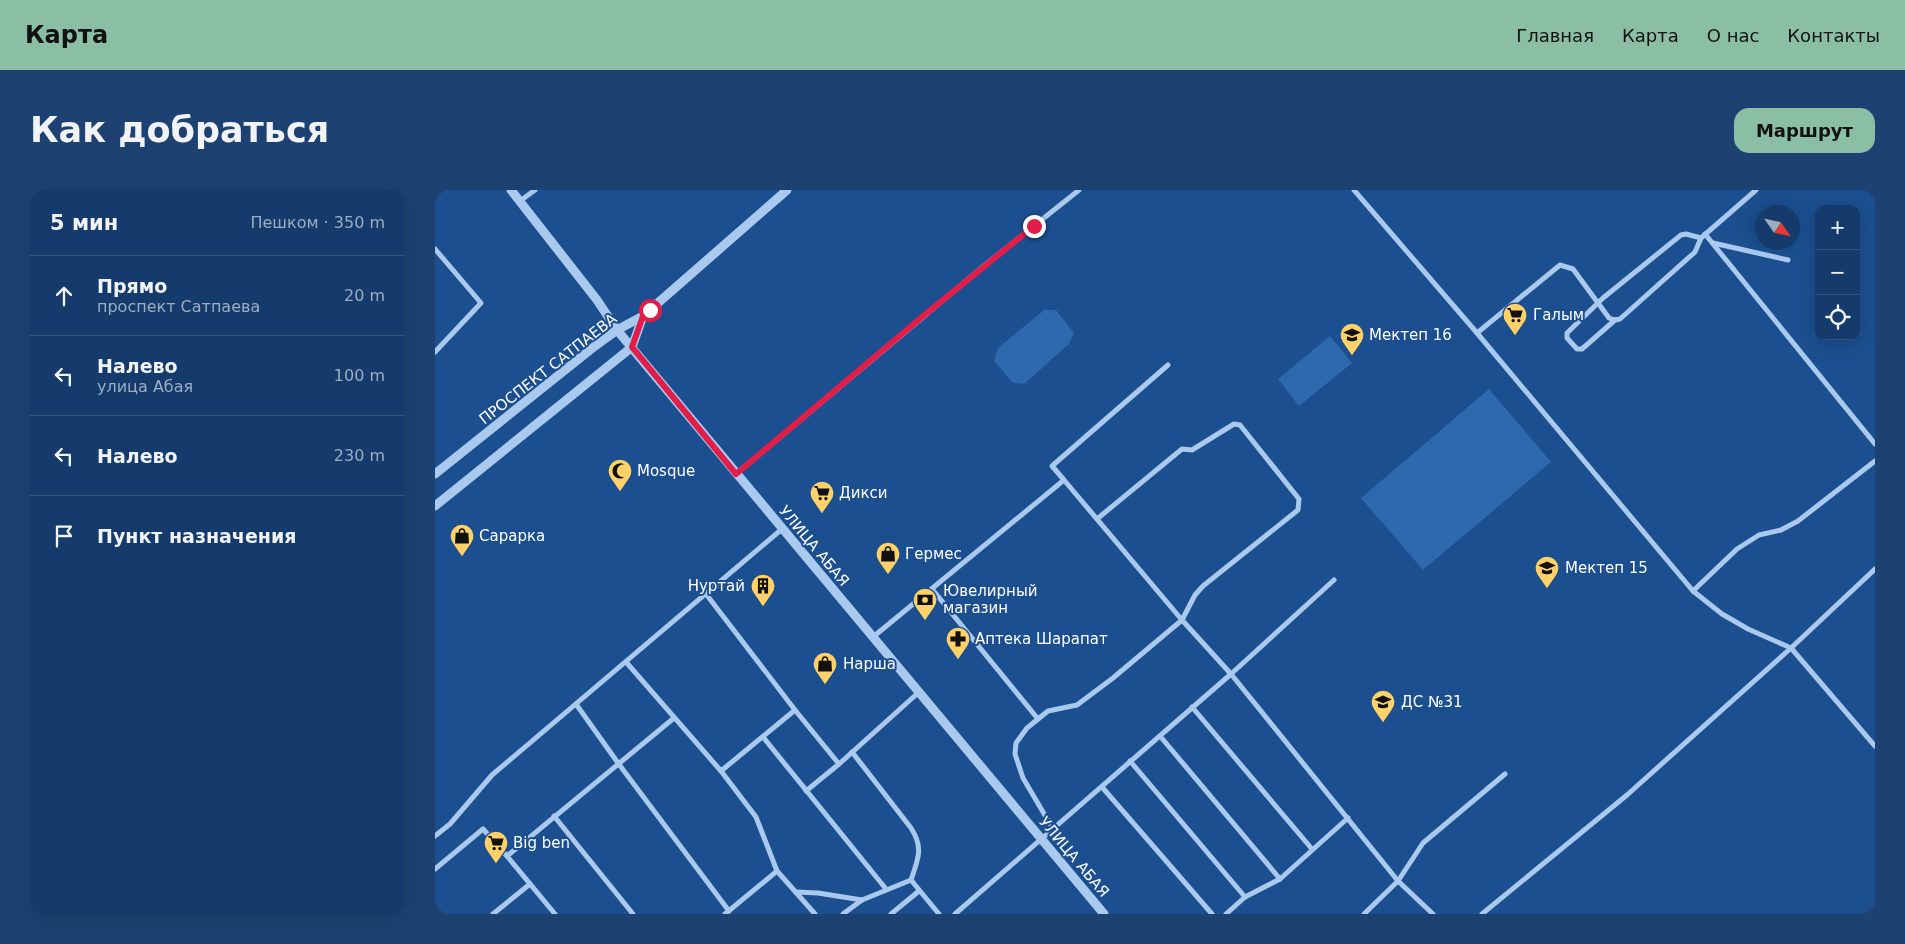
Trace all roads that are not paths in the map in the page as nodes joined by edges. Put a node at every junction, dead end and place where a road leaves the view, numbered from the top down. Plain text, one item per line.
1 (511, 190) edge
2 (535, 190) edge
3 (787, 190) edge
4 (1079, 190) edge
5 (1354, 190) edge
6 (1756, 190) edge
7 (521, 201) junction
8 (1703, 236) junction
9 (1713, 243) junction
10 (435, 249) edge
11 (1788, 260) dead end
12 (1597, 304) junction
13 (643, 316) junction
14 (1612, 319) junction
15 (617, 330) junction
16 (1477, 333) junction
17 (632, 347) junction
18 (435, 352) edge
19 (1168, 365) dead end
20 (1875, 444) edge
21 (1875, 461) edge
22 (435, 474) edge
23 (736, 474) junction
24 (1064, 480) junction
25 (435, 506) edge
26 (1097, 519) junction
27 (782, 529) junction
28 (1875, 569) edge
29 (1334, 580) dead end
30 (932, 589) junction
31 (1693, 591) junction
32 (706, 594) junction
33 (1182, 620) junction
34 (873, 637) junction
35 (1791, 648) junction
36 (626, 662) junction
37 (1231, 674) junction
38 (919, 692) junction
39 (576, 704) junction
40 (1193, 707) junction
41 (795, 710) junction
42 (674, 718) junction
43 (1038, 719) junction
44 (1160, 736) junction
45 (763, 737) junction
46 (1875, 746) edge
47 (852, 752) junction
48 (1130, 761) junction
49 (618, 763) junction
50 (839, 764) junction
51 (721, 771) junction
52 (1505, 774) dead end
53 (1102, 787) junction
54 (806, 791) junction
55 (554, 816) junction
56 (1348, 818) junction
57 (1053, 829) junction
58 (435, 836) edge
59 (1041, 840) junction
60 (1312, 849) junction
61 (507, 856) junction
62 (435, 869) edge
63 (777, 871) junction
64 (1280, 879) junction
65 (911, 880) junction
66 (1399, 881) junction
67 (530, 884) junction
68 (886, 889) junction
69 (919, 891) junction
70 (796, 892) junction
71 (1245, 897) junction
72 (862, 900) junction
73 (727, 912) edge
74 (493, 914) edge
75 (555, 914) edge
76 (633, 914) edge
77 (815, 914) edge
78 (843, 914) edge
79 (891, 914) edge
80 (939, 914) edge
81 (955, 914) edge
82 (1104, 914) edge
83 (1212, 914) edge
84 (1226, 914) edge
85 (1364, 914) edge
86 (1433, 914) edge
87 (1482, 914) edge

1 - 7 street, УЛИЦА АБАЯ
2 - 7 street
3 - 13 street
4 - 23 street
5 - 16 street
6 - 8 street
7 - 15 street, УЛИЦА АБАЯ
8 - 9 street
8 - 12 street
8 - 14 street
9 - 11 street
9 - 20 street
10 - 18 street
12 - 14 street
12 - 14 street
12 - 16 street
13 - 15 street, ПРОСПЕКТ САТПАЕВА
13 - 17 street, ПРОСПЕКТ САТПАЕВА
15 - 17 street, УЛИЦА АБАЯ
15 - 22 street, ПРОСПЕКТ САТПАЕВА
16 - 31 street
17 - 23 street, УЛИЦА АБАЯ
17 - 25 street
19 - 24 street
21 - 31 street
23 - 27 street, УЛИЦА АБАЯ
24 - 26 street
24 - 30 street
26 - 33 street
26 - 33 street
27 - 32 street
27 - 34 street, УЛИЦА АБАЯ
28 - 35 street
29 - 37 street
30 - 34 street
30 - 43 street
31 - 35 street
32 - 36 street
32 - 41 street
33 - 37 street
33 - 43 street
34 - 38 street, УЛИЦА АБАЯ
35 - 46 street
35 - 87 street
36 - 39 street
36 - 42 street
37 - 40 street
37 - 56 street
38 - 47 street
38 - 59 street, УЛИЦА АБАЯ
39 - 49 street
39 - 58 street
40 - 44 street
40 - 60 street
41 - 45 street
41 - 50 street
42 - 49 street
42 - 51 street
43 - 57 street
44 - 48 street
44 - 64 street
45 - 51 street
45 - 54 street
47 - 50 street
47 - 65 street
48 - 53 street
48 - 71 street
49 - 55 street
49 - 73 street
50 - 54 street
51 - 63 street
52 - 66 street
53 - 57 street
53 - 83 street
54 - 68 street
55 - 61 street
55 - 76 street
56 - 60 street
56 - 66 street
57 - 59 street
59 - 81 street
59 - 82 street, УЛИЦА АБАЯ
60 - 64 street
61 - 62 street
61 - 67 street
63 - 70 street
63 - 73 street
64 - 71 street
65 - 68 street
65 - 69 street
66 - 85 street
66 - 86 street
67 - 74 street
67 - 75 street
68 - 72 street
69 - 79 street
69 - 80 street
70 - 72 street
70 - 77 street
71 - 84 street
72 - 78 street

